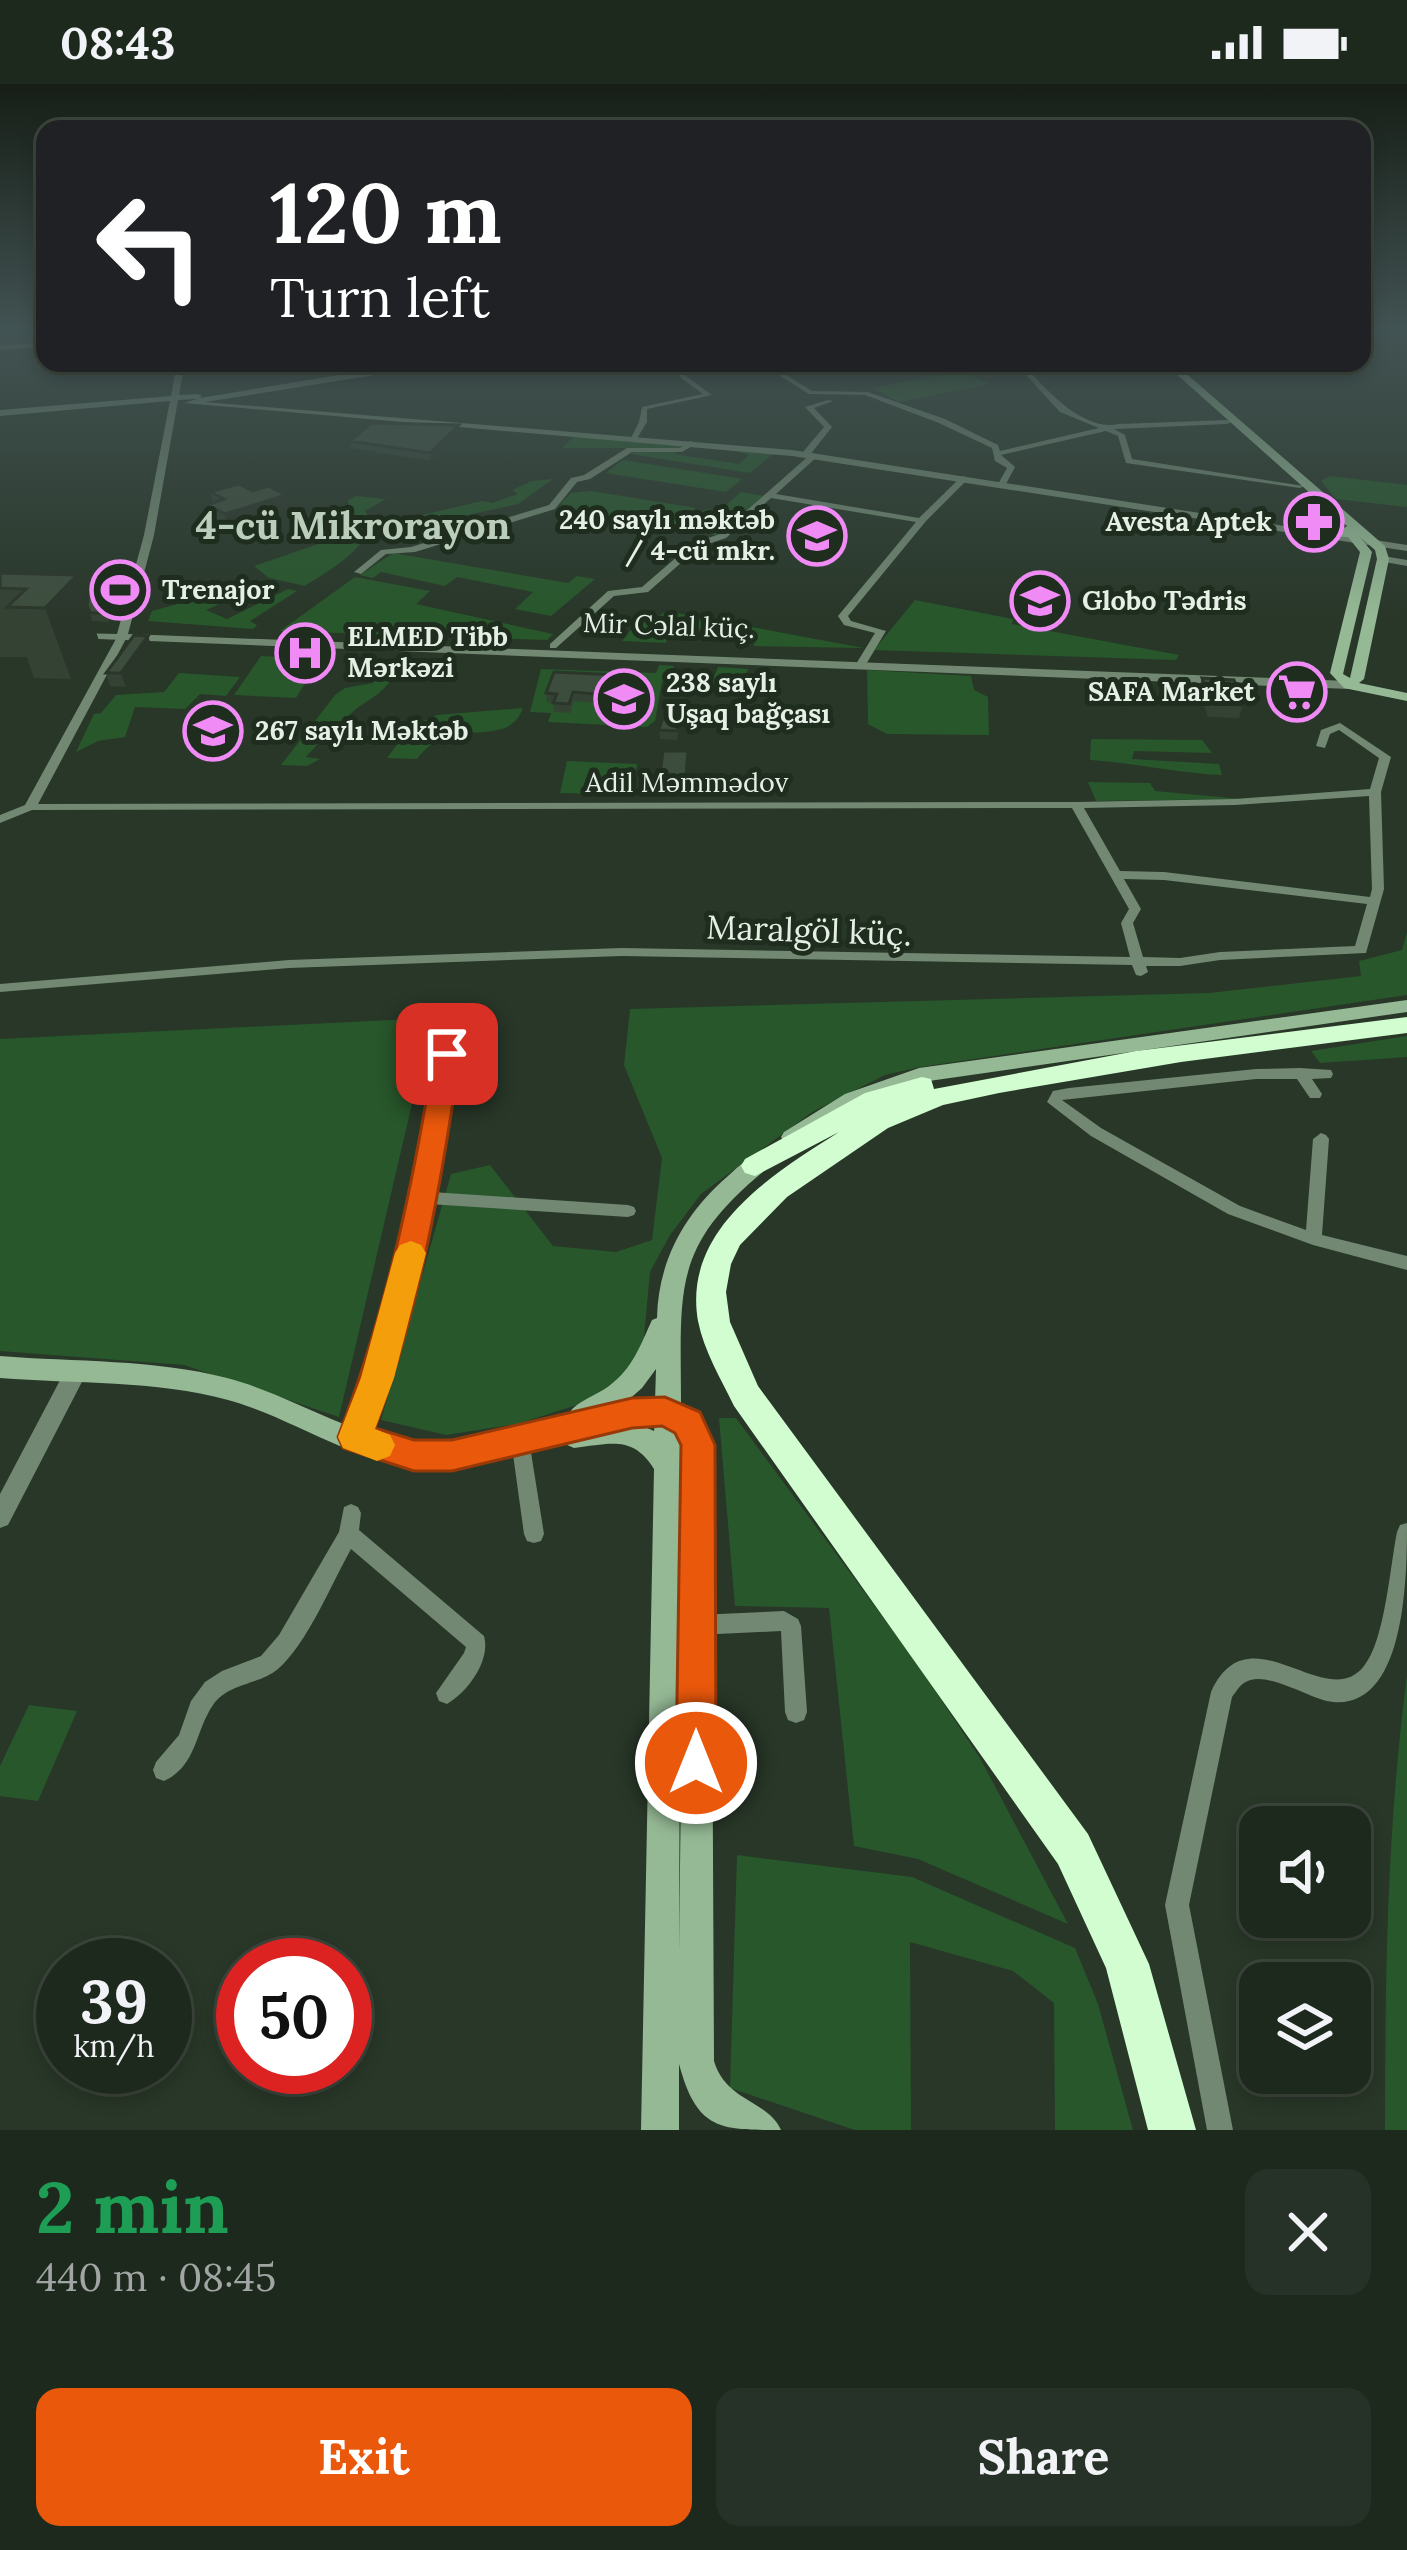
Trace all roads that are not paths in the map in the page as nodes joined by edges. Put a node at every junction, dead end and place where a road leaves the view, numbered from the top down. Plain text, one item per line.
1 (172, 427) edge
2 (502, 427) edge
3 (637, 427) edge
4 (828, 427) edge
5 (954, 427) edge
6 (1103, 427) edge
7 (1133, 427) edge
8 (1238, 427) edge
9 (1238, 427) edge
10 (1106, 429) junction
11 (633, 438) junction
12 (693, 443) junction
13 (1000, 452) junction
14 (810, 455) junction
15 (964, 478) junction
16 (1001, 484) junction
17 (1300, 486) junction
18 (770, 495) junction
19 (922, 521) junction
20 (1309, 532) joint
21 (1361, 536) junction
22 (1407, 546) edge
23 (1383, 560) junction
24 (1407, 563) edge
25 (358, 572) dead end
26 (124, 633) junction
27 (553, 646) junction
28 (862, 660) junction
29 (1348, 674) junction
30 (1407, 694) edge
31 (1321, 746) dead end
32 (1375, 791) junction
33 (1076, 805) junction
34 (30, 807) junction
35 (0, 819) edge
36 (1116, 875) junction
37 (1373, 901) junction
38 (1199, 942) dead end
39 (1207, 957) junction
40 (1138, 966) junction
41 (0, 988) edge
42 (1407, 1006) edge
43 (1407, 1024) edge
44 (447, 1054) dead end
45 (1105, 1064) junction
46 (1300, 1073) junction
47 (1326, 1074) dead end
48 (1315, 1094) dead end
49 (1322, 1139) dead end
50 (754, 1166) junction
51 (425, 1198) junction
52 (628, 1210) dead end
53 (1313, 1239) junction
54 (1407, 1263) edge
55 (669, 1296) junction
56 (0, 1367) edge
57 (74, 1374) junction
58 (665, 1412) junction
59 (355, 1437) junction
60 (520, 1440) junction
61 (664, 1468) junction
62 (0, 1517) edge
63 (1407, 1532) edge
64 (534, 1534) dead end
65 (697, 1625) junction
66 (446, 1694) dead end
67 (796, 1712) dead end
68 (164, 1770) dead end
69 (660, 2130) edge
70 (762, 2130) edge
71 (1172, 2130) edge
72 (1220, 2130) edge

1 - 26 street
2 - 11 street
3 - 11 street
4 - 14 street
5 - 13 street
6 - 10 street
7 - 10 street
8 - 17 main road
9 - 21 main road
10 - 13 street
10 - 17 street
11 - 12 street
12 - 14 street
12 - 25 street
13 - 16 street
14 - 15 street
14 - 18 street
15 - 16 street
15 - 19 street
16 - 20 street
17 - 21 main road
18 - 19 street
18 - 27 street
19 - 28 street
20 - 21 main road
21 - 22 street
21 - 23 main road
21 - 29 main road
23 - 24 street
23 - 29 main road
26 - 26 street, Mir Cəlal küç.
26 - 27 street, Mir Cəlal küç.
26 - 28 street, Mir Cəlal küç.
26 - 34 street
27 - 28 street, Mir Cəlal küç.
28 - 29 street, Mir Cəlal küç.
29 - 30 main road
31 - 32 street, Maralgöl küç.
32 - 33 street, Adil Məmmədov
32 - 37 street, Maralgöl küç.
33 - 34 street, Adil Məmmədov
33 - 36 street
34 - 35 street, Adil Məmmədov
36 - 37 street
36 - 40 street
37 - 39 street, Maralgöl küç.
38 - 39 street
39 - 40 street, Maralgöl küç.
40 - 41 street, Maralgöl küç.
42 - 50 main road
43 - 45 highway
44 - 51 street
45 - 50 highway
45 - 71 highway
46 - 47 street
46 - 48 street
46 - 53 street
49 - 53 street
50 - 55 main road
51 - 52 street
51 - 59 street
53 - 54 street
55 - 58 main road
55 - 60 main road
56 - 57 main road
57 - 59 main road
57 - 62 street
58 - 60 main road
58 - 61 main road
58 - 65 main road
59 - 60 main road
60 - 61 main road
60 - 64 street
61 - 69 main road
63 - 72 street
65 - 67 street
65 - 70 main road
66 - 68 street

